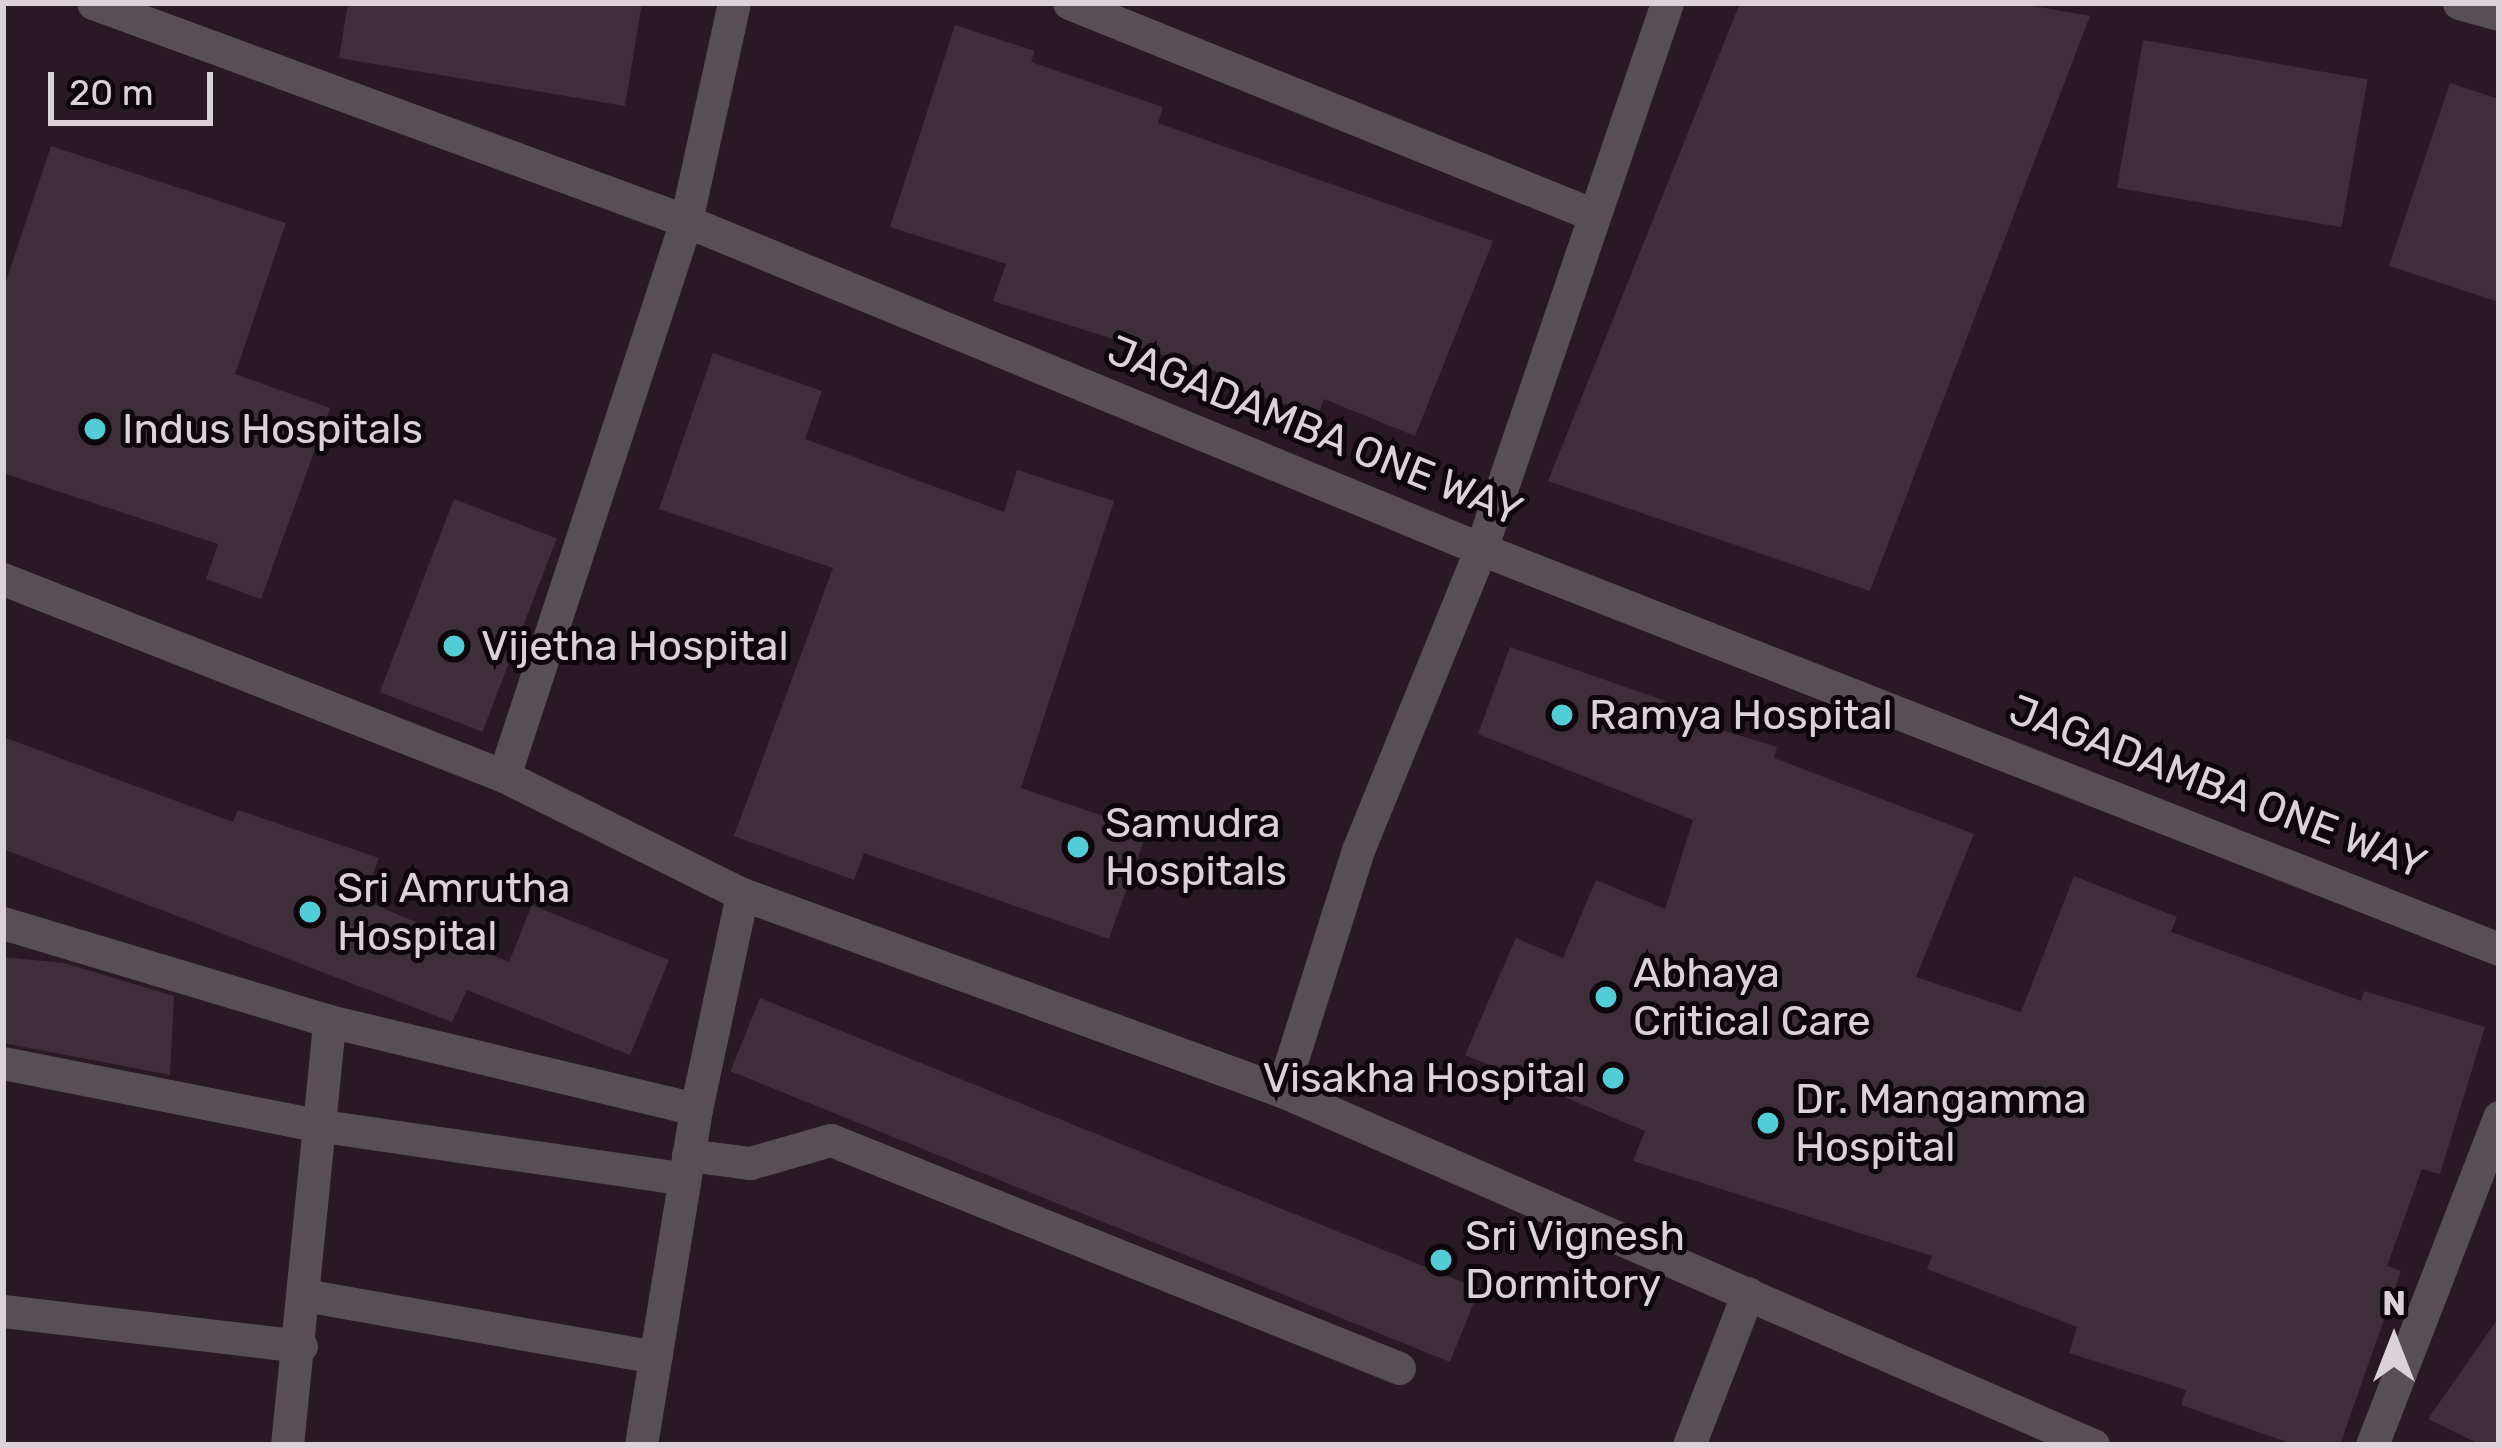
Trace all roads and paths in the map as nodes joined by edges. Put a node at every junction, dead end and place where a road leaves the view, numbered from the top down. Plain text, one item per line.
1 (93, 3) edge
2 (734, 3) edge
3 (1069, 3) edge
4 (1666, 3) edge
5 (2459, 3) edge
6 (132, 9) edge
7 (2499, 14) edge
8 (1594, 215) junction
9 (686, 221) junction
10 (1481, 549) junction
11 (3, 579) edge
12 (504, 776) junction
13 (742, 894) junction
14 (3, 923) edge
15 (2499, 950) edge
16 (329, 1021) junction
17 (3, 1063) edge
18 (1282, 1091) junction
19 (696, 1109) junction
20 (2499, 1117) edge
21 (316, 1125) junction
22 (686, 1167) junction
23 (1748, 1293) junction
24 (304, 1295) junction
25 (3, 1311) edge
26 (301, 1346) junction
27 (656, 1357) junction
28 (1399, 1368) dead end
29 (287, 1445) edge
30 (641, 1445) edge
31 (1689, 1445) edge
32 (2093, 1445) edge
33 (2372, 1445) edge

1 - 6 street, JAGADAMBA ONE WAY
2 - 9 street
3 - 8 street
4 - 8 street
5 - 7 street
6 - 9 street, JAGADAMBA ONE WAY
8 - 10 street
9 - 10 street, JAGADAMBA ONE WAY
9 - 12 street
10 - 15 street, JAGADAMBA ONE WAY
10 - 18 street
11 - 12 street
12 - 13 street
13 - 18 street
13 - 19 street
14 - 16 street
16 - 19 street
16 - 21 street
17 - 21 street
18 - 23 street
19 - 22 street
20 - 33 street
21 - 22 street
21 - 24 street
22 - 27 street
22 - 28 street
23 - 31 street
23 - 32 street
24 - 26 street
24 - 27 street
25 - 26 street
26 - 29 street
27 - 30 street

